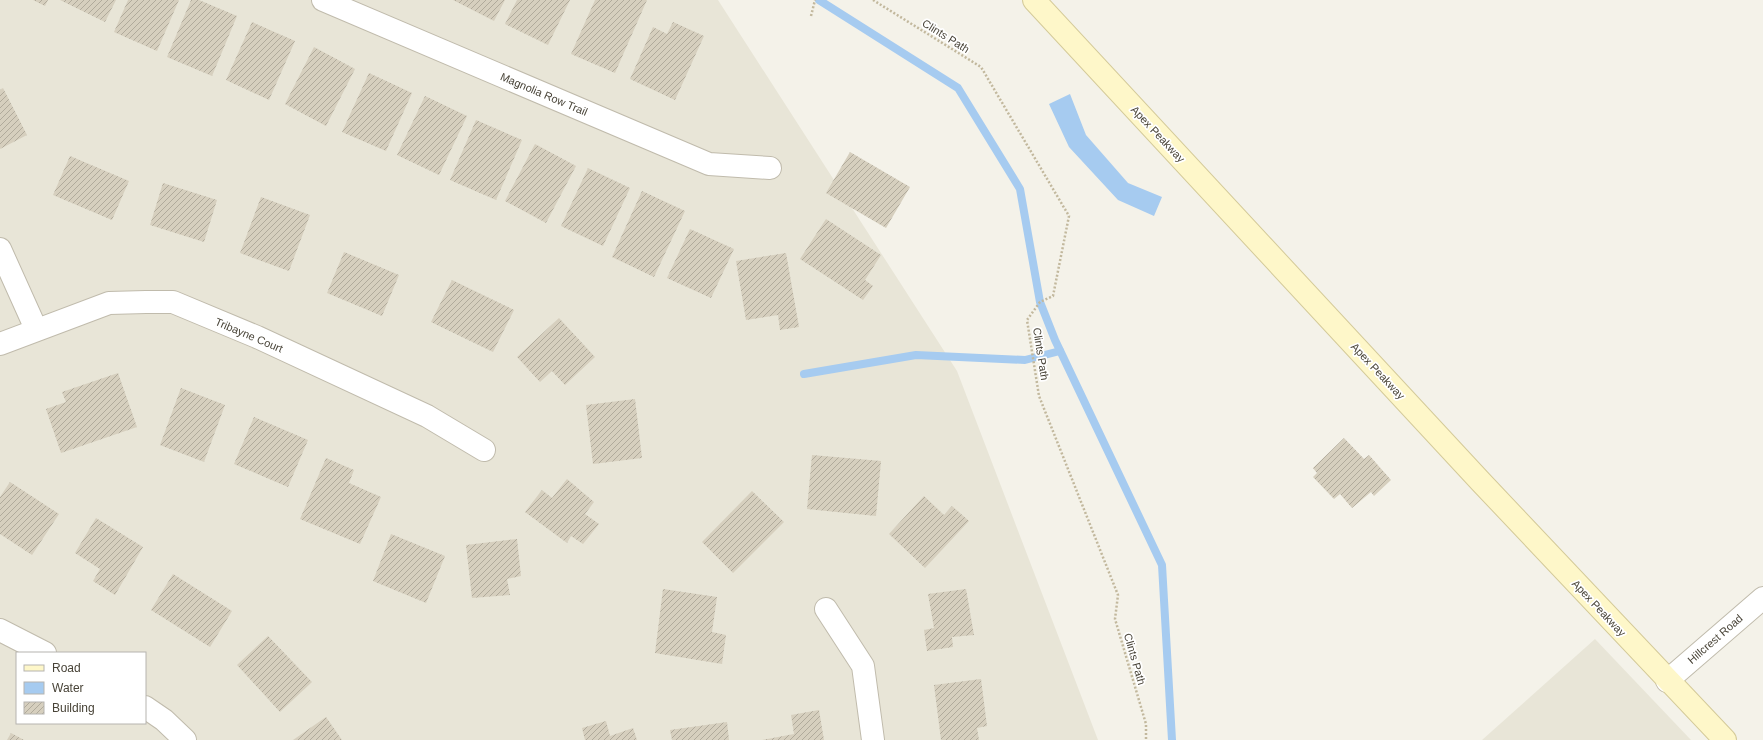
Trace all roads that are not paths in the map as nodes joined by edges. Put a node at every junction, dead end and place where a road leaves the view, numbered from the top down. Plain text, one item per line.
1 (1034, 0) edge
2 (334, 2) edge
3 (770, 168) dead end
4 (0, 249) edge
5 (36, 329) junction
6 (0, 344) edge
7 (484, 450) dead end
8 (1763, 598) edge
9 (826, 609) dead end
10 (0, 630) edge
11 (43, 652) edge
12 (1667, 681) junction
13 (146, 708) edge
14 (185, 740) edge
15 (873, 740) edge
16 (1725, 740) edge

1 - 12 main road, Apex Peakway
2 - 3 street, Magnolia Row Trail
4 - 5 street
5 - 6 street, Tribayne Court
5 - 7 street, Tribayne Court
8 - 12 street, Hillcrest Road
9 - 15 street
10 - 11 street
12 - 16 main road, Apex Peakway
13 - 14 street

